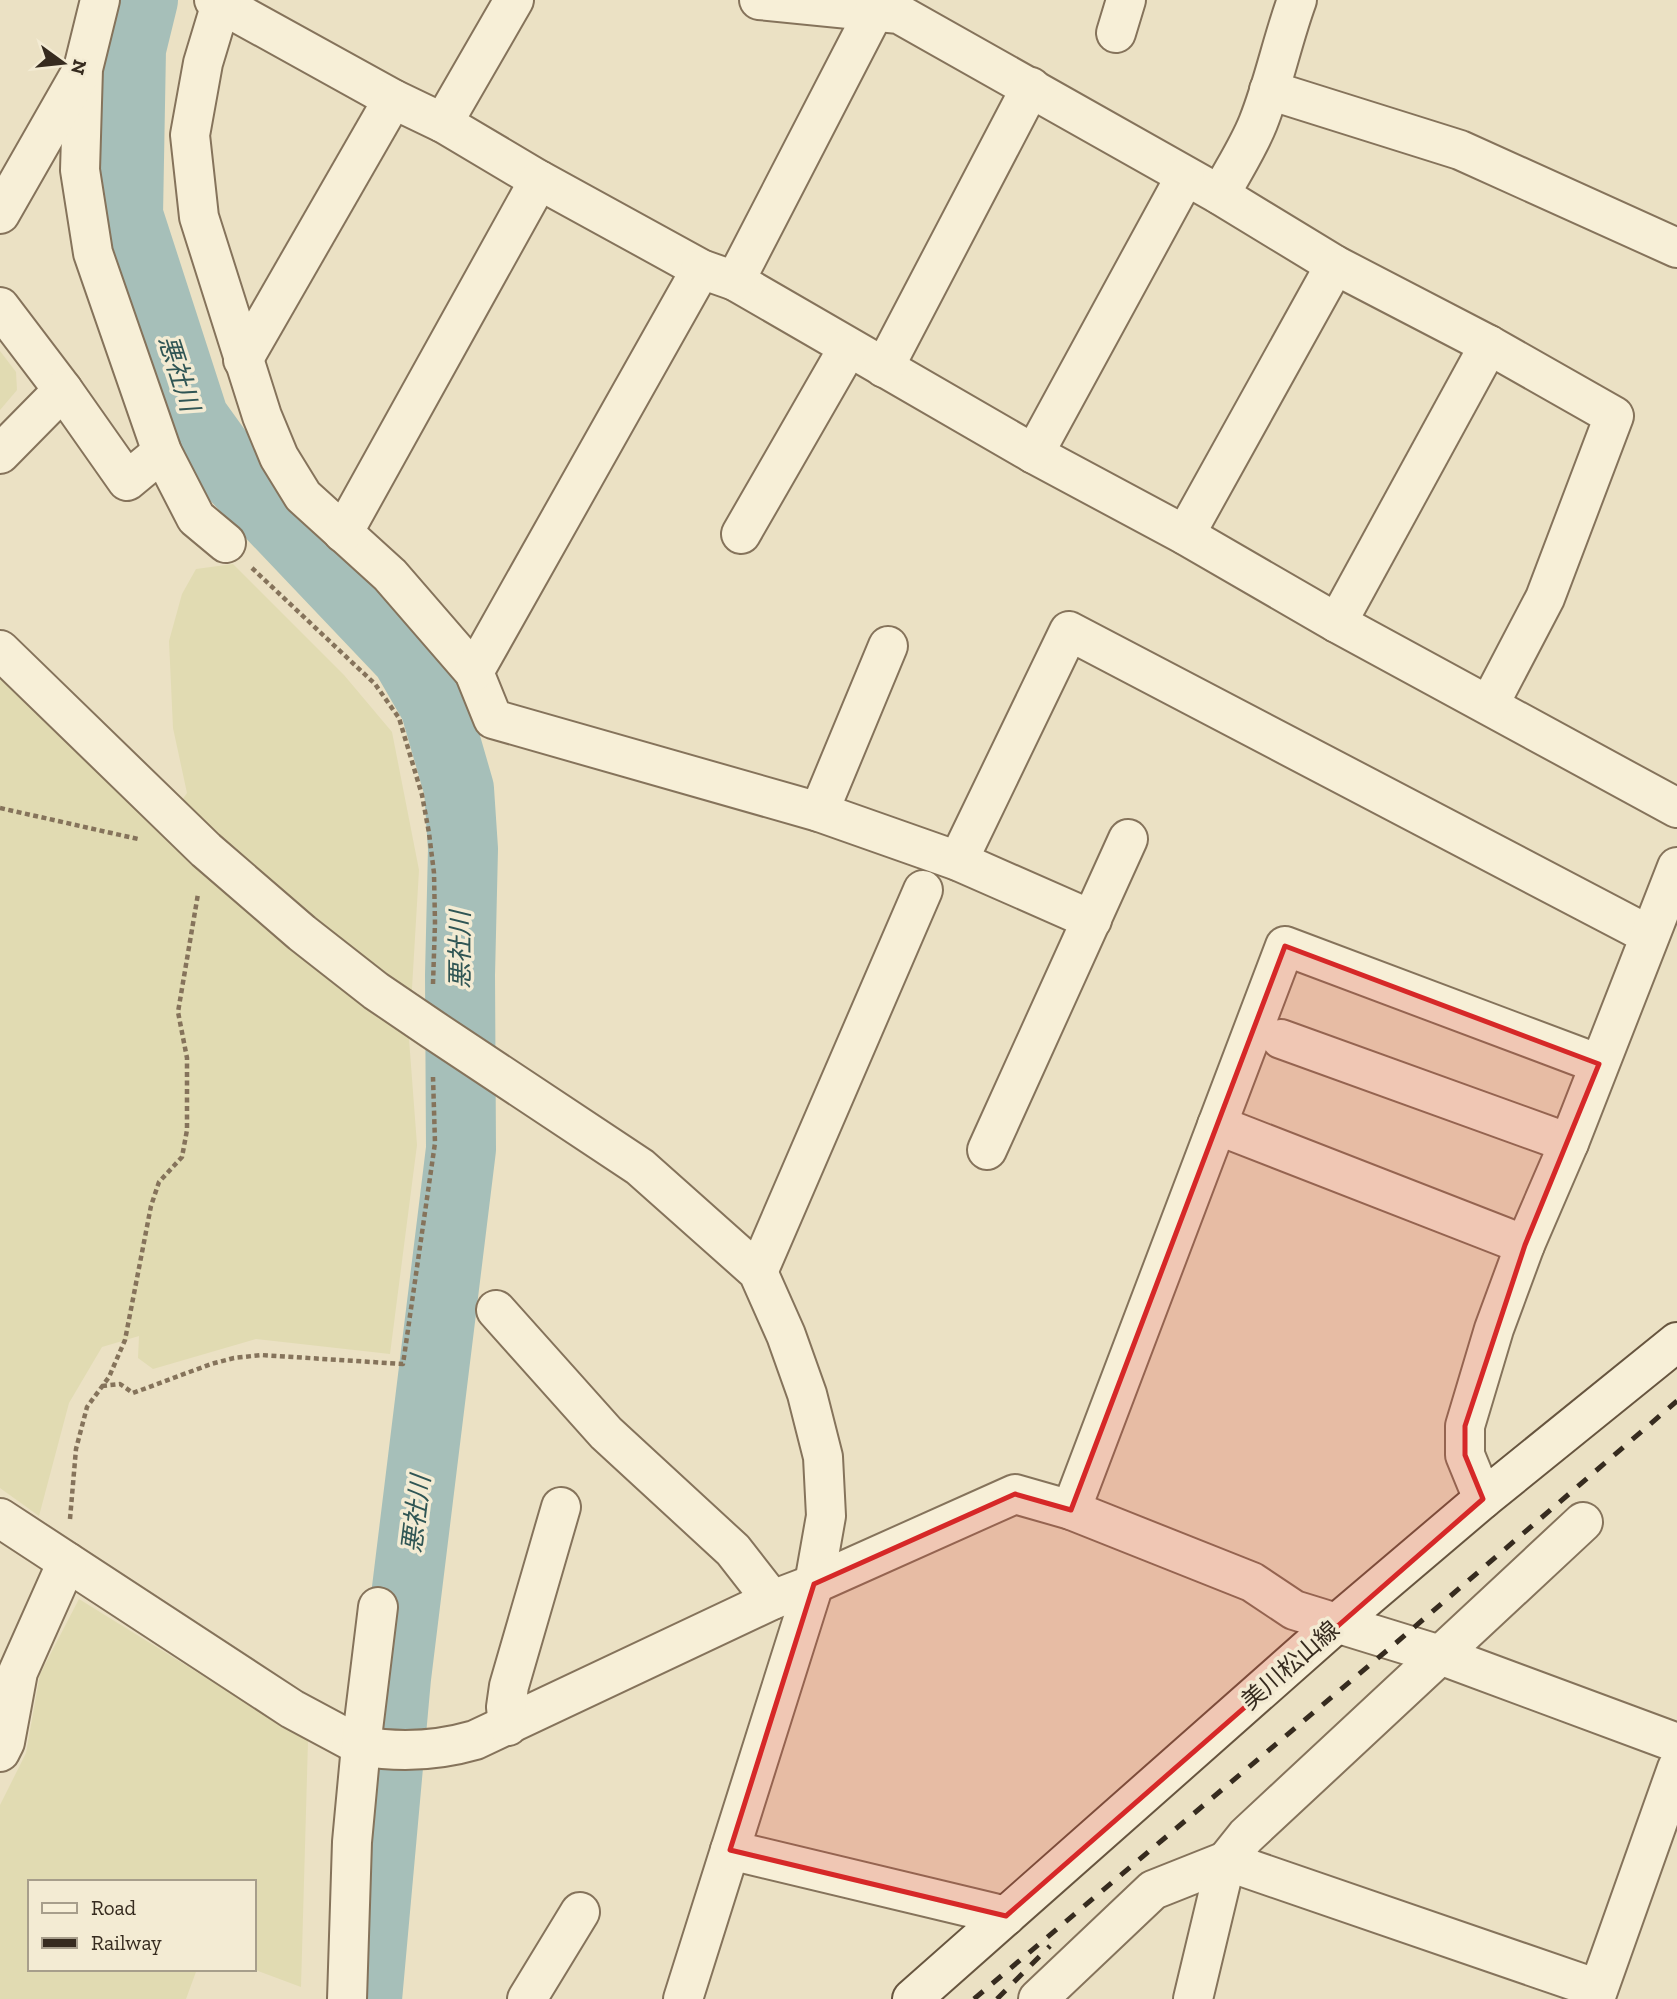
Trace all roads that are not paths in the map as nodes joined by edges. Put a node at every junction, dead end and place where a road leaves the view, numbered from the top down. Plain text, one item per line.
1 (100, 0) edge
2 (514, 0) edge
3 (759, 0) edge
4 (1297, 0) edge
5 (219, 2) edge
6 (874, 12) junction
7 (83, 69) junction
8 (1031, 87) junction
9 (1269, 90) junction
10 (393, 99) junction
11 (443, 123) junction
12 (1185, 177) junction
13 (539, 180) junction
14 (1220, 195) junction
15 (0, 214) edge
16 (1677, 248) edge
17 (1335, 264) junction
18 (718, 275) junction
19 (0, 307) edge
20 (1489, 345) junction
21 (849, 348) junction
22 (243, 360) junction
23 (884, 368) junction
24 (63, 390) junction
25 (162, 452) junction
26 (0, 454) edge
27 (1034, 454) junction
28 (343, 533) junction
29 (741, 534) dead end
30 (1185, 535) junction
31 (226, 543) road end
32 (1337, 623) junction
33 (888, 646) dead end
34 (0, 650) edge
35 (474, 672) junction
36 (1489, 705) junction
37 (1677, 808) edge
38 (819, 812) junction
39 (1128, 839) dead end
40 (958, 861) junction
41 (1677, 867) edge
42 (923, 890) dead end
43 (1091, 920) junction
44 (1649, 935) junction
45 (1281, 1039) dead end
46 (1600, 1064) junction
47 (1217, 1125) junction
48 (1569, 1143) junction
49 (987, 1150) dead end
50 (1524, 1245) junction
51 (758, 1272) junction
52 (496, 1310) dead end
53 (1677, 1342) edge
54 (1483, 1499) junction
55 (561, 1507) dead end
56 (1071, 1510) junction
57 (0, 1518) edge
58 (1583, 1522) dead end
59 (67, 1562) junction
60 (814, 1584) junction
61 (772, 1600) junction
62 (378, 1607) dead end
63 (1337, 1623) junction
64 (1440, 1655) junction
65 (508, 1726) junction
66 (1677, 1743) edge
67 (367, 1748) junction
68 (0, 1752) edge
69 (1677, 1768) edge
70 (730, 1850) junction
71 (1226, 1861) junction
72 (580, 1912) dead end
73 (1006, 1916) junction
74 (1596, 1994) edge
75 (347, 1999) edge
76 (527, 1999) edge
77 (683, 1999) edge
78 (912, 1999) edge
79 (1038, 1999) edge
80 (1193, 1999) edge

1 - 7 street
2 - 11 street
3 - 6 street
4 - 9 street
5 - 10 street
5 - 22 street
6 - 8 street
6 - 18 street
7 - 15 street
7 - 25 street
8 - 12 street
8 - 23 street
9 - 14 street
9 - 16 street
10 - 11 street
10 - 22 street
11 - 13 street
12 - 14 street
12 - 27 street
13 - 18 street
13 - 28 street
14 - 17 street
17 - 20 street
17 - 30 street
18 - 21 street
18 - 35 street
19 - 24 street
20 - 32 street
20 - 36 street
21 - 23 street
21 - 29 street
22 - 28 street
23 - 27 street
24 - 25 street
24 - 26 street
25 - 31 street
27 - 30 street
28 - 35 street
30 - 32 street
32 - 36 street
33 - 38 street
34 - 51 street
35 - 38 street
36 - 37 street
38 - 40 street
39 - 43 street
40 - 43 street
40 - 44 street
41 - 44 street
42 - 51 street
43 - 49 street
44 - 46 street
45 - 48 street
46 - 47 street
46 - 48 street
47 - 50 street
47 - 56 street
48 - 50 street
50 - 54 street
51 - 60 street
52 - 61 street
53 - 54 street, 美川松山線
54 - 63 street, 美川松山線
55 - 65 street
56 - 60 street
56 - 63 street
57 - 59 street
58 - 64 street
59 - 67 street
59 - 68 street
60 - 61 street
60 - 70 street
61 - 65 street
62 - 67 street
63 - 64 street
63 - 73 street, 美川松山線
64 - 66 street
64 - 71 street
65 - 67 street
67 - 75 street
69 - 74 street
70 - 73 street
70 - 77 street
71 - 74 street
71 - 79 street
71 - 80 street
72 - 76 street
73 - 78 street, 美川松山線

